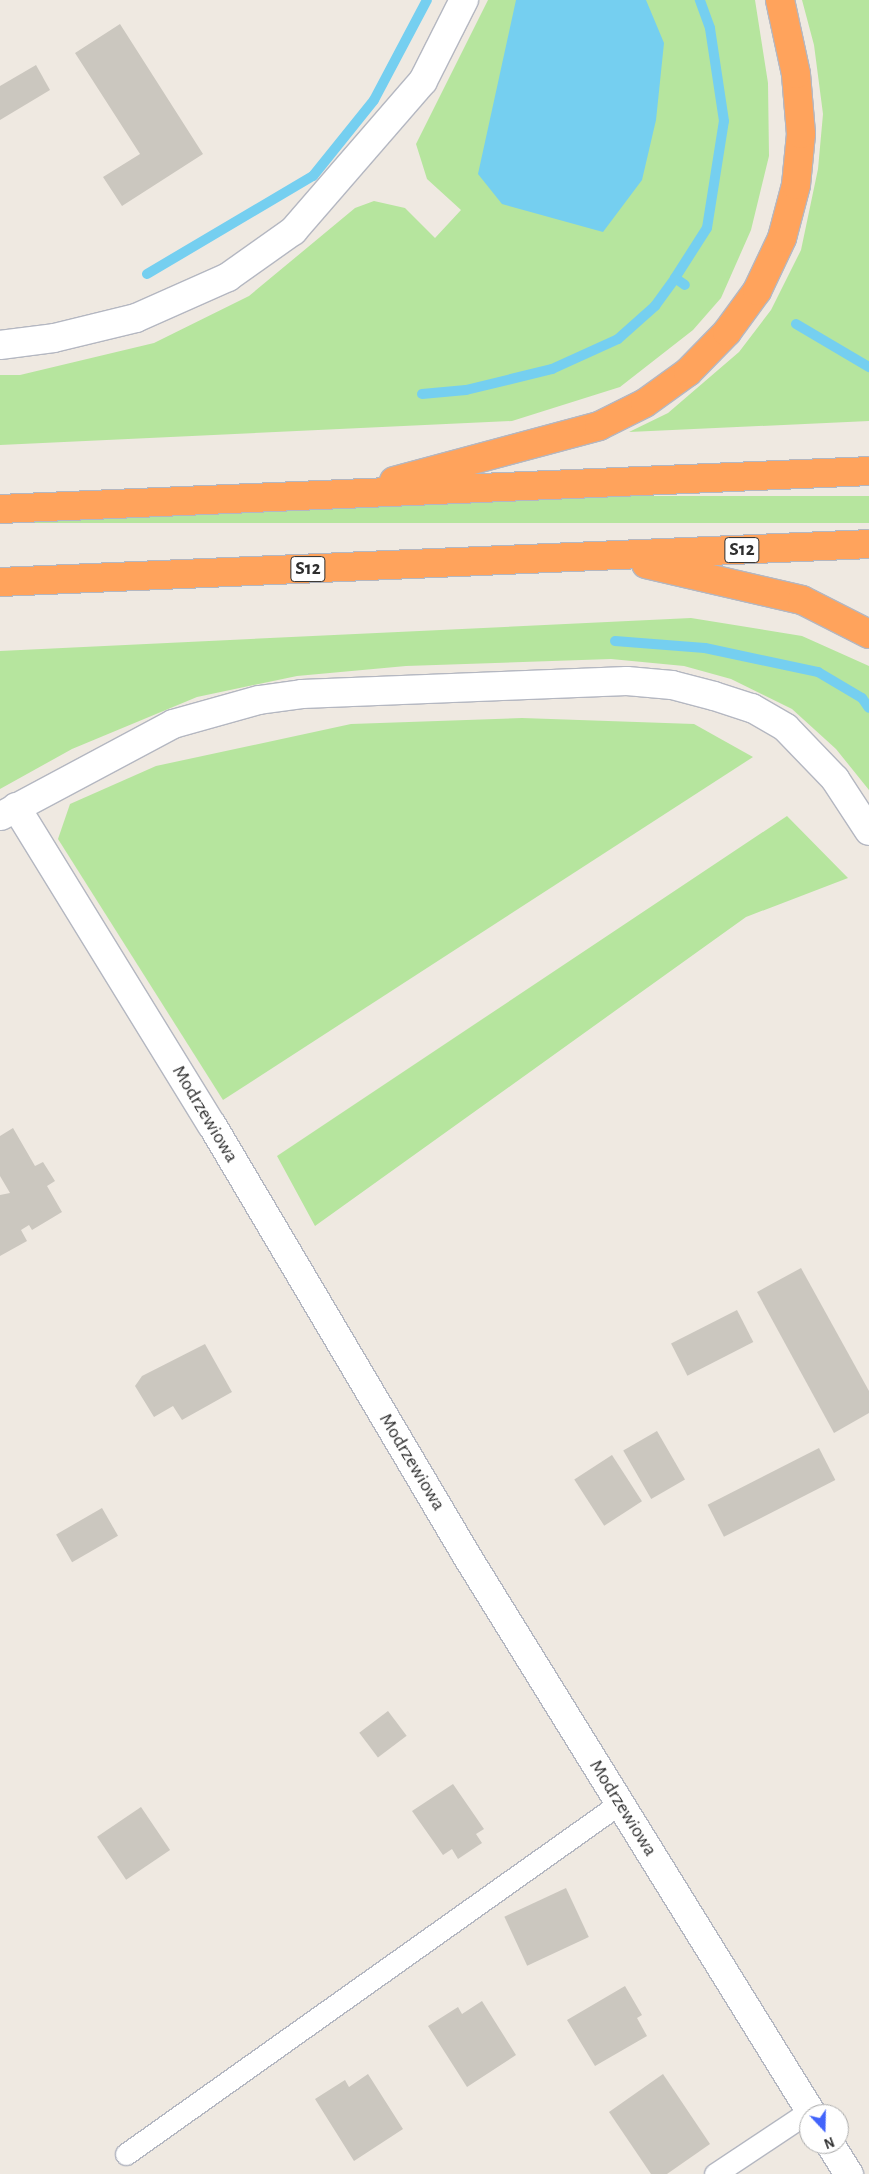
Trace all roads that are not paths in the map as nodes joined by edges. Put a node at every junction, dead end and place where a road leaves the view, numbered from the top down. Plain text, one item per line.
1 (464, 0) edge
2 (780, 0) edge
3 (0, 345) edge
4 (869, 471) edge
5 (344, 495) junction
6 (0, 509) edge
7 (869, 544) edge
8 (615, 556) junction
9 (0, 582) edge
10 (869, 634) edge
11 (8, 812) edge
12 (869, 832) edge
13 (620, 1803) junction
14 (805, 2104) edge
15 (799, 2121) edge
16 (126, 2154) dead end
17 (836, 2154) edge
18 (715, 2174) edge
19 (849, 2174) edge

1 - 3 street
2 - 5 highway
4 - 5 highway
5 - 6 highway
7 - 8 highway, S12
8 - 9 highway, S12
8 - 10 highway
11 - 12 street
11 - 13 street, Modrzewiowa
13 - 14 street, Modrzewiowa
13 - 16 lane
15 - 18 lane
17 - 19 street

